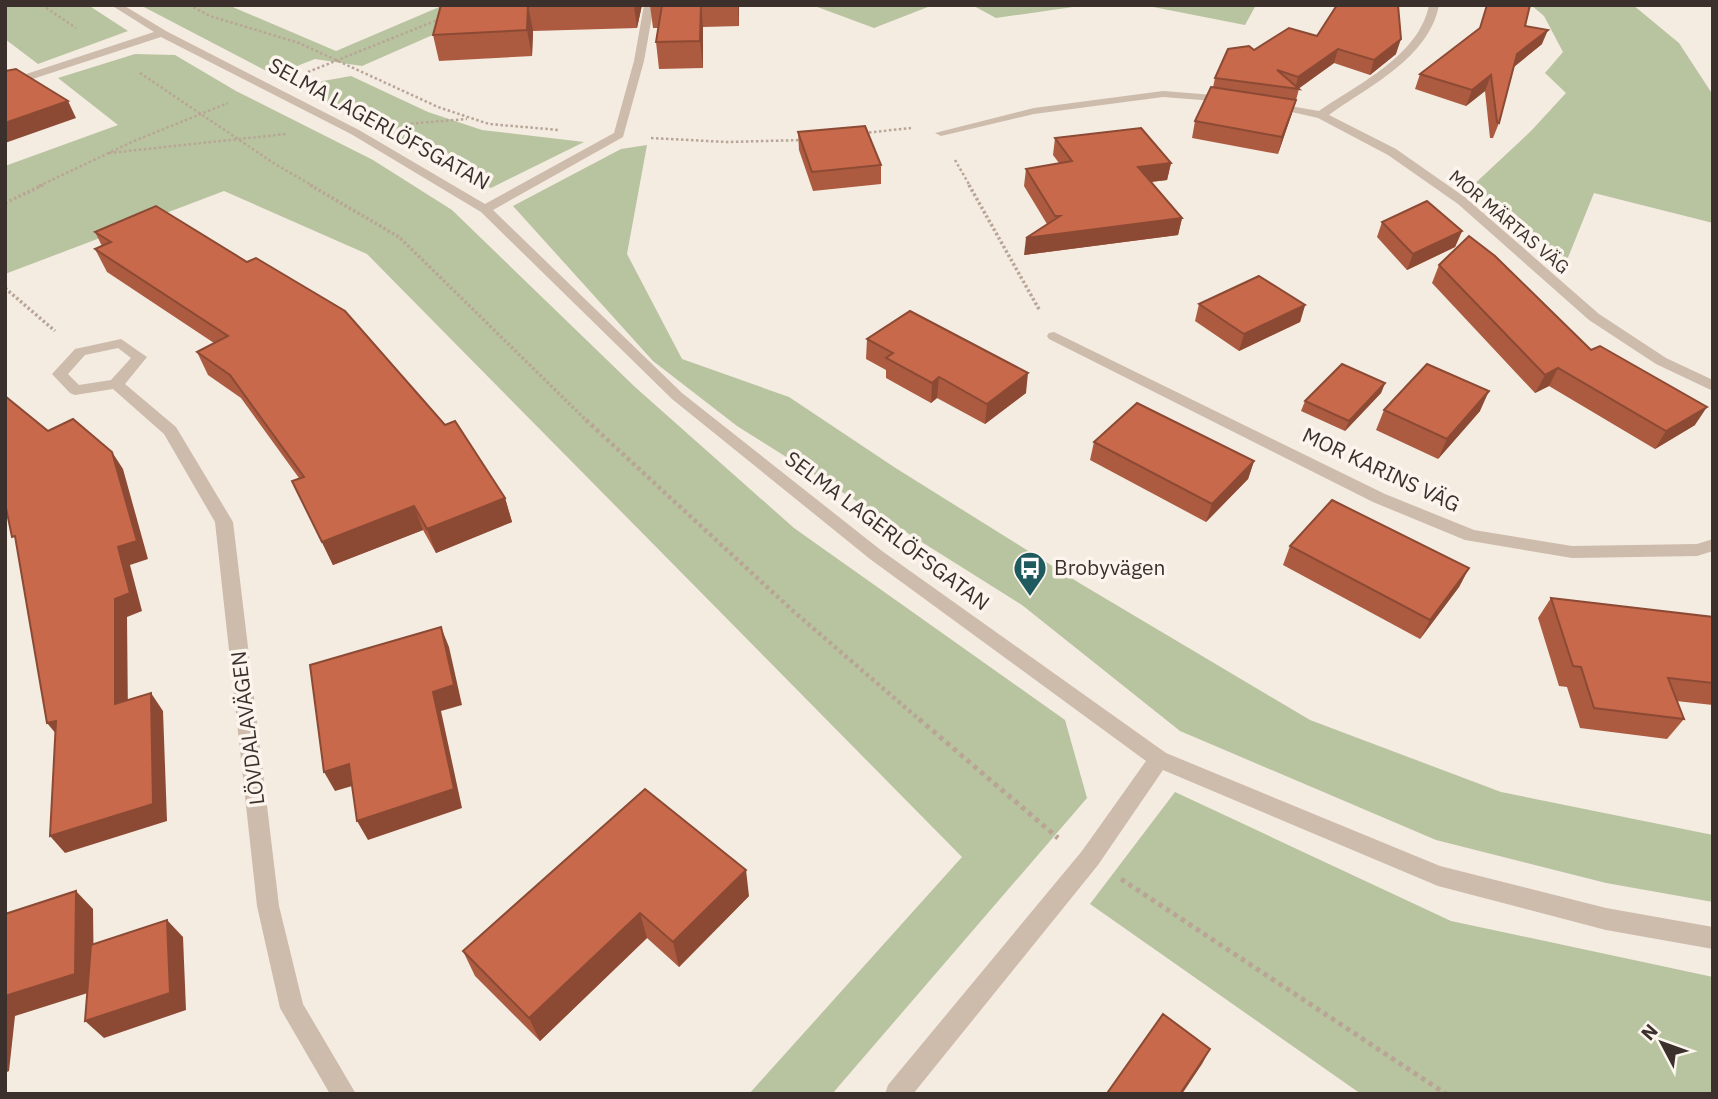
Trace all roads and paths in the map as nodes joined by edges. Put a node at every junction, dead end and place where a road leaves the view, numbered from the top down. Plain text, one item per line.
1 (116, 5) edge
2 (189, 5) edge
3 (649, 5) edge
4 (1434, 5) edge
5 (449, 15) edge
6 (162, 33) junction
7 (338, 60) junction
8 (300, 75) dead end
9 (5, 85) edge
10 (1236, 100) edge
11 (234, 101) dead end
12 (1260, 104) edge
13 (200, 115) junction
14 (1321, 115) junction
15 (940, 133) joint
16 (5, 203) edge
17 (485, 209) junction
18 (5, 288) edge
19 (1054, 336) joint
20 (80, 352) junction
21 (116, 384) junction
22 (1713, 386) edge
23 (1713, 545) edge
24 (1159, 759) junction
25 (1090, 858) junction
26 (1713, 938) edge
27 (344, 1094) edge
28 (897, 1094) edge
29 (1446, 1094) edge

1 - 6 street, SELMA LAGERLÖFSGATAN
2 - 7 path
3 - 17 street
4 - 14 street
5 - 7 path
6 - 9 street
6 - 17 street, SELMA LAGERLÖFSGATAN
7 - 8 path
10 - 15 street
11 - 13 path
12 - 14 street, MOR MÄRTAS VÄG
13 - 16 path
13 - 25 path
14 - 22 street, MOR MÄRTAS VÄG
15 - 19 path
17 - 24 street, SELMA LAGERLÖFSGATAN
18 - 20 path
19 - 23 street, MOR KARINS VÄG
20 - 21 street
20 - 21 street
21 - 27 street, LÖVDALAVÄGEN
24 - 25 street
24 - 26 street, SELMA LAGERLÖFSGATAN
25 - 28 street
25 - 29 path

